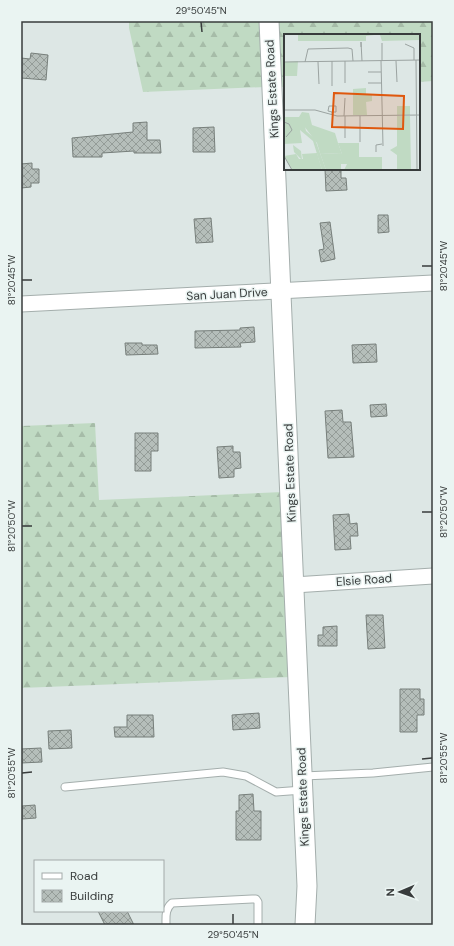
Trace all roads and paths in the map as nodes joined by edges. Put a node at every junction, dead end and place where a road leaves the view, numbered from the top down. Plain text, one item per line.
1 (269, 21) edge
2 (433, 283) edge
3 (281, 290) junction
4 (21, 304) edge
5 (433, 576) edge
6 (294, 585) junction
7 (433, 767) edge
8 (303, 783) junction
9 (66, 787) dead end
10 (166, 925) edge
11 (258, 925) edge
12 (305, 925) edge

1 - 3 street, Kings Estate Road
2 - 3 street, San Juan Drive
3 - 4 street, San Juan Drive
3 - 6 street, Kings Estate Road
5 - 6 street, Elsie Road
6 - 8 street, Kings Estate Road
7 - 8 lane
8 - 9 lane
8 - 12 street, Kings Estate Road
10 - 11 lane

